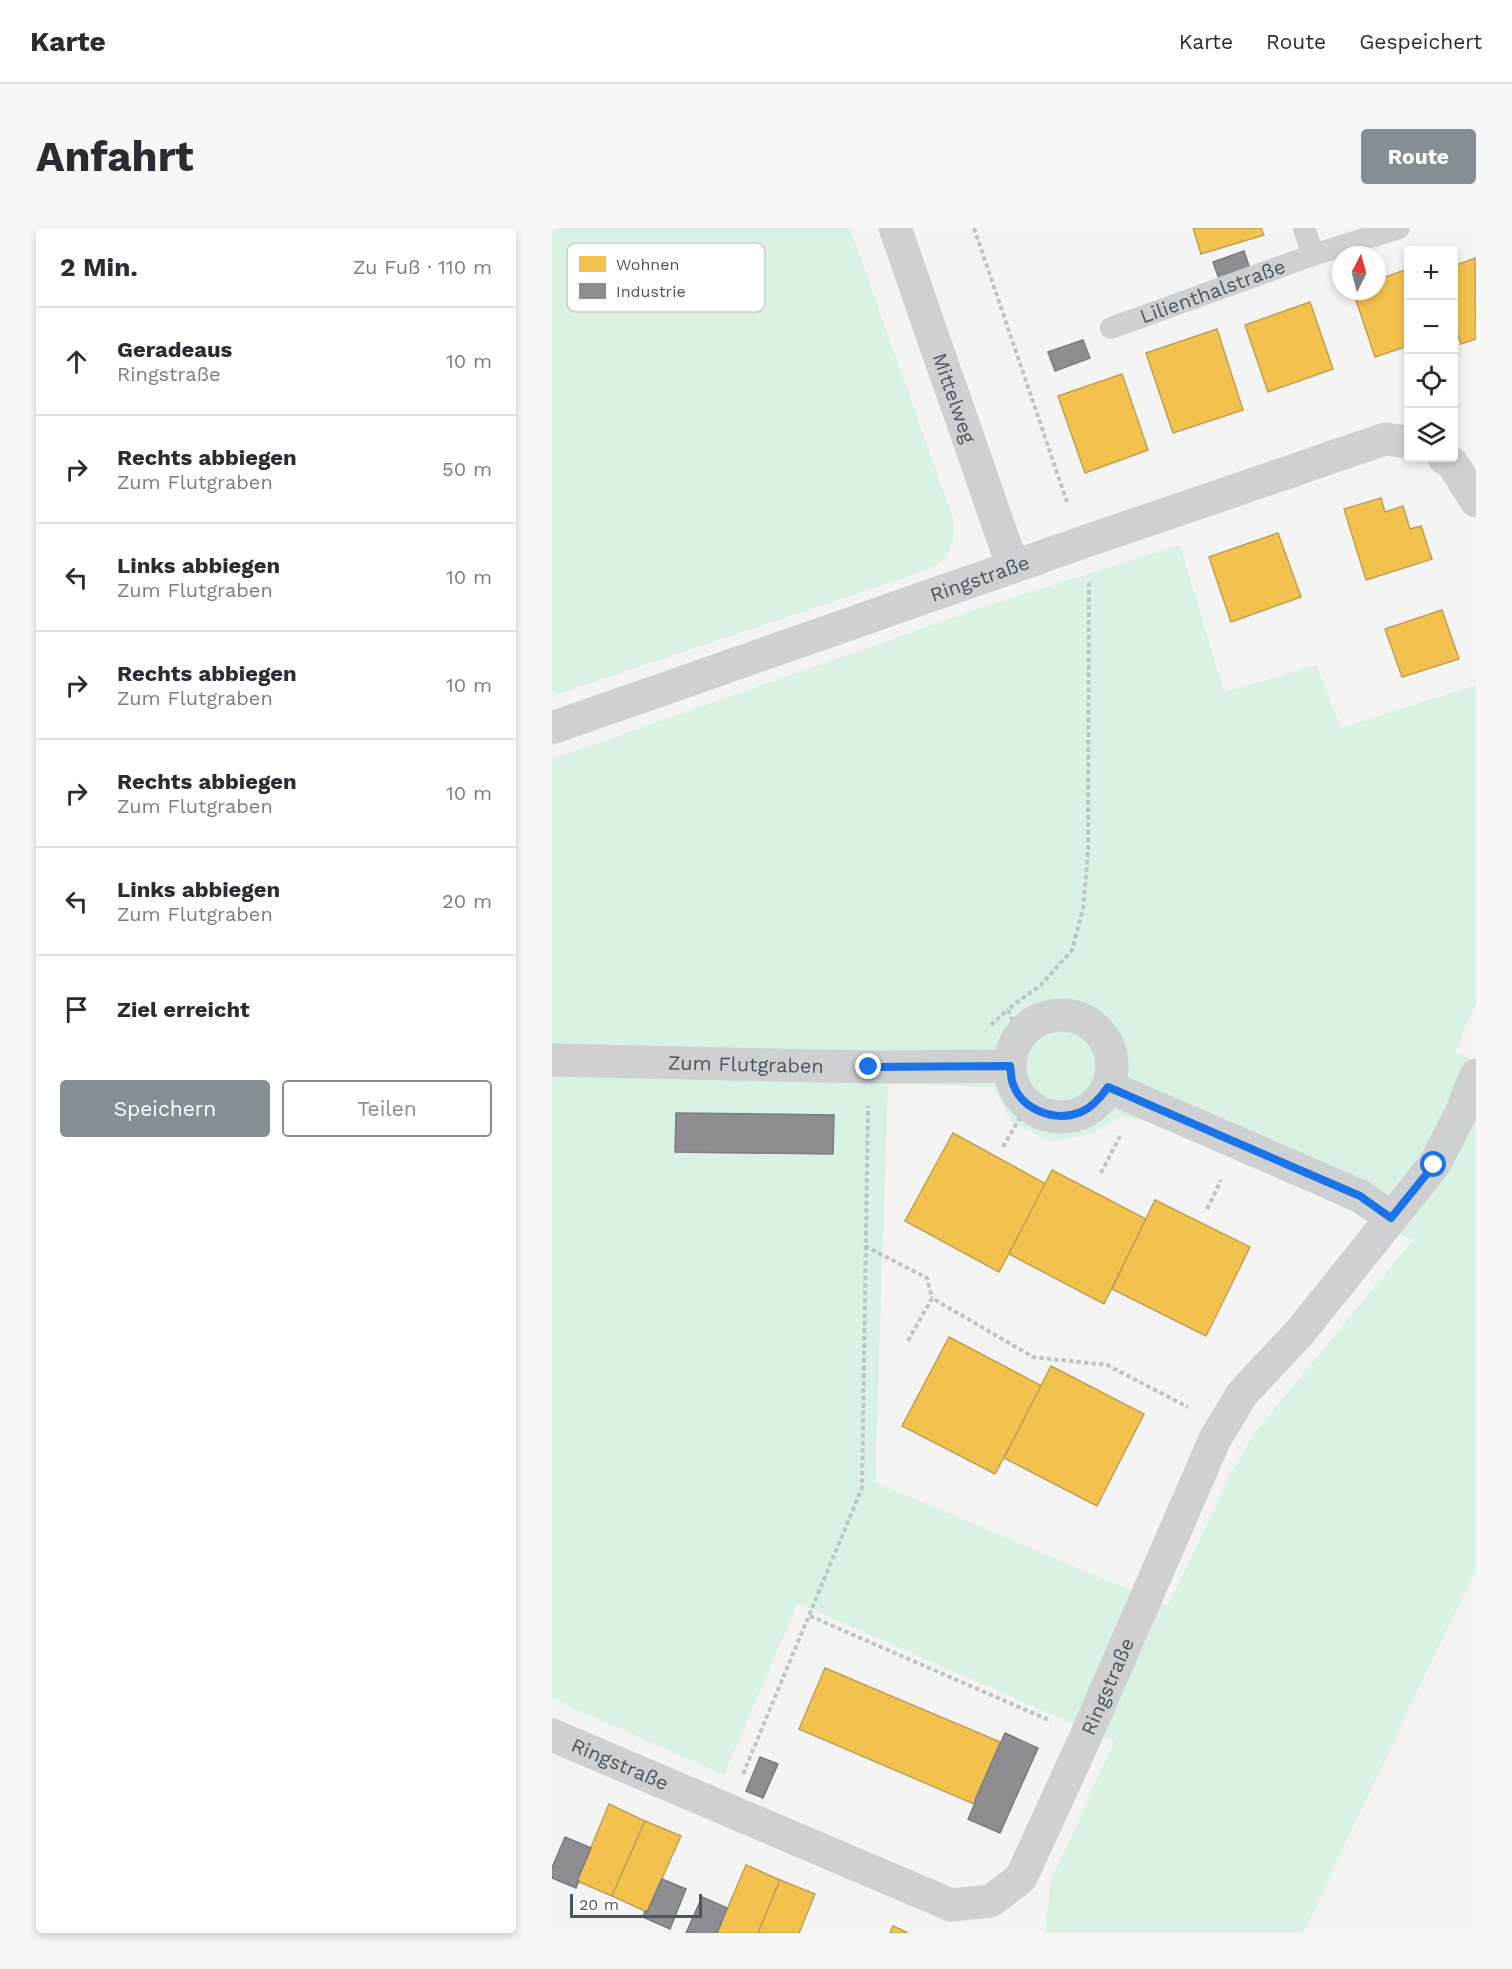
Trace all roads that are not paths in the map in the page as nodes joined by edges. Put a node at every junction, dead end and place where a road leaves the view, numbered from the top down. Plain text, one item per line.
1 (894, 228) edge
2 (1304, 228) edge
3 (1399, 228) edge
4 (1313, 255) junction
5 (1111, 328) dead end
6 (1404, 441) edge
7 (1450, 462) edge
8 (1476, 501) edge
9 (1013, 567) junction
10 (552, 728) edge
11 (1014, 1052) junction
12 (552, 1060) edge
13 (1476, 1075) edge
14 (1108, 1087) junction
15 (1391, 1218) junction
16 (552, 1735) edge

1 - 9 street, Mittelweg
2 - 4 lane
3 - 4 lane, Lilienthalstraße
4 - 5 lane, Lilienthalstraße
6 - 9 street, Ringstraße
7 - 8 street
9 - 10 street, Ringstraße
11 - 12 street, Zum Flutgraben
11 - 14 street
11 - 14 street
13 - 15 street, Ringstraße
14 - 15 street
15 - 16 street, Ringstraße

